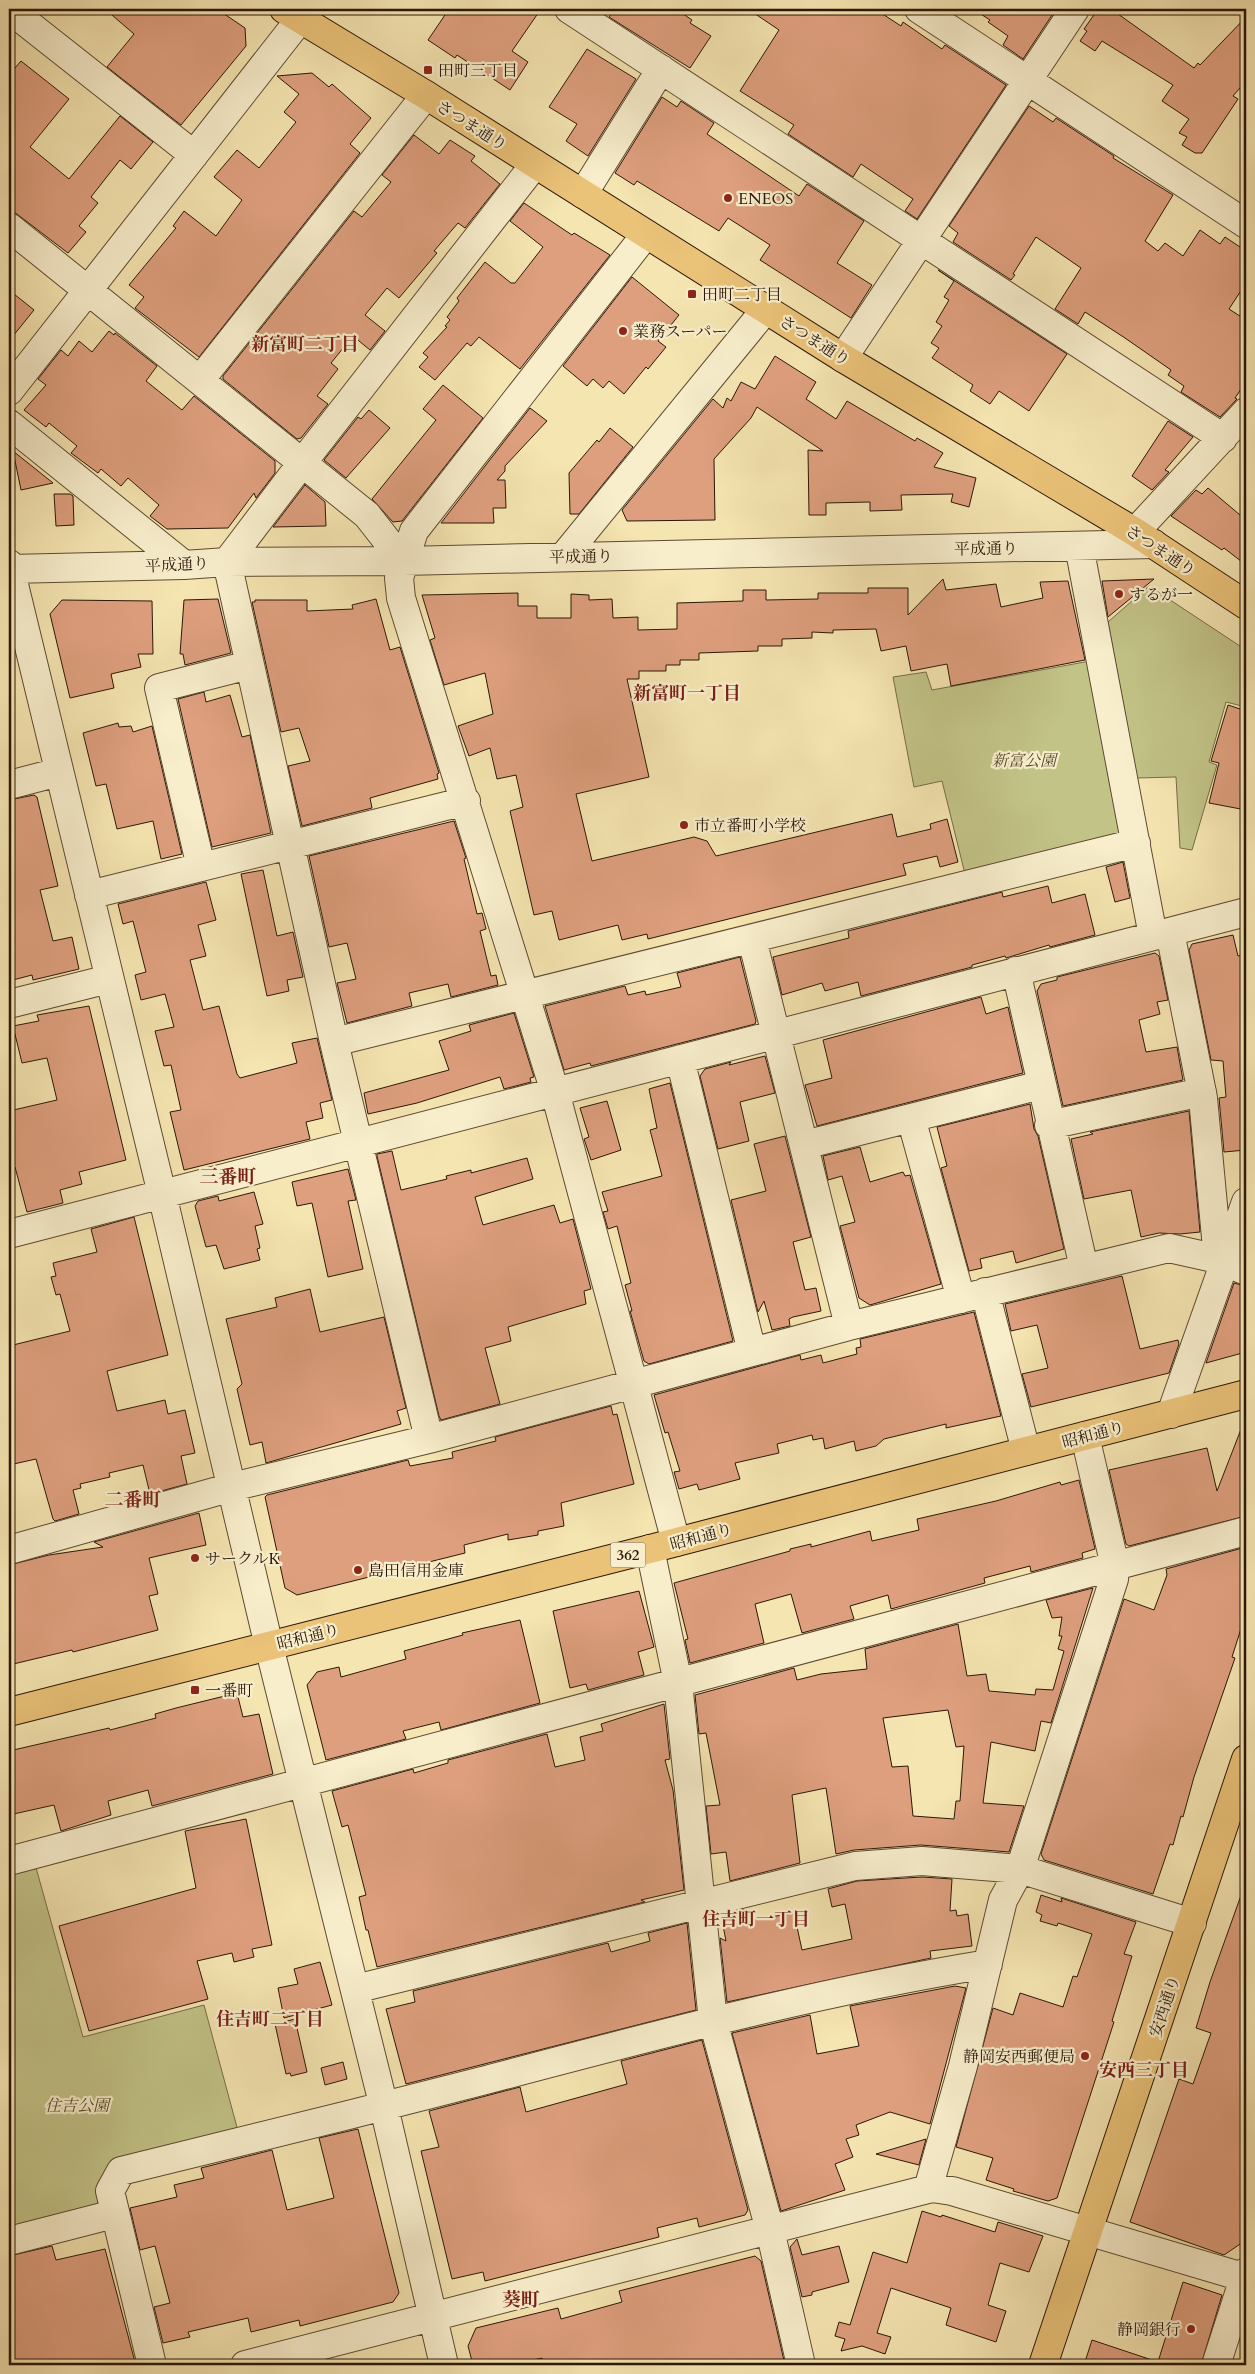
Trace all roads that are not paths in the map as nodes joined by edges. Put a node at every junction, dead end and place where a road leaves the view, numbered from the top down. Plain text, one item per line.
1 (9, 9) edge
2 (569, 9) edge
3 (919, 9) edge
4 (1075, 9) edge
5 (298, 13) edge
6 (661, 69) junction
7 (1027, 81) junction
8 (426, 95) junction
9 (194, 155) junction
10 (535, 164) junction
11 (583, 194) junction
12 (1246, 224) edge
13 (9, 226) edge
14 (646, 234) junction
15 (920, 240) junction
16 (88, 291) junction
17 (766, 309) junction
18 (843, 358) junction
19 (200, 380) junction
20 (9, 391) edge
21 (1246, 412) edge
22 (9, 424) edge
23 (1223, 438) junction
24 (302, 463) junction
25 (1145, 538) junction
26 (1079, 546) junction
27 (564, 556) junction
28 (403, 561) junction
29 (227, 562) junction
30 (184, 565) junction
31 (9, 568) edge
32 (1246, 605) edge
33 (249, 665) junction
34 (59, 772) junction
35 (9, 785) edge
36 (466, 801) junction
37 (1136, 843) junction
38 (291, 846) junction
39 (201, 867) junction
40 (89, 895) junction
41 (1246, 912) edge
42 (1161, 934) junction
43 (752, 939) junction
44 (1016, 971) junction
45 (109, 979) junction
46 (525, 995) junction
47 (9, 1004) edge
48 (775, 1034) junction
49 (334, 1042) junction
50 (680, 1059) junction
51 (1041, 1085) junction
52 (555, 1092) junction
53 (1202, 1092) junction
54 (911, 1118) junction
55 (1049, 1125) junction
56 (357, 1144) junction
57 (804, 1145) junction
58 (162, 1194) junction
59 (1246, 1202) edge
60 (9, 1234) edge
61 (1230, 1264) edge
62 (1084, 1268) junction
63 (973, 1296) junction
64 (850, 1326) junction
65 (752, 1352) junction
66 (634, 1385) junction
67 (1246, 1394) edge
68 (1171, 1414) junction
69 (1085, 1436) junction
70 (429, 1439) junction
71 (1026, 1452) junction
72 (232, 1487) junction
73 (1246, 1531) edge
74 (676, 1542) junction
75 (650, 1549) junction
76 (9, 1550) edge
77 (1115, 1566) junction
78 (269, 1646) junction
79 (678, 1683) junction
80 (9, 1712) edge
81 (1246, 1760) edge
82 (304, 1781) junction
83 (9, 1861) edge
84 (1020, 1869) junction
85 (702, 1902) junction
86 (1192, 1923) junction
87 (988, 1964) junction
88 (355, 1989) junction
89 (713, 2021) junction
90 (384, 2107) junction
91 (928, 2189) junction
92 (114, 2214) junction
93 (770, 2230) junction
94 (1089, 2232) junction
95 (9, 2242) edge
96 (1246, 2276) edge
97 (432, 2317) junction
98 (152, 2365) edge
99 (245, 2365) edge
100 (444, 2365) edge
101 (800, 2365) edge
102 (1043, 2365) edge
103 (1216, 2365) edge

1 - 9 street
2 - 6 street
3 - 7 street
4 - 7 street
5 - 8 main road, さつま通り
5 - 9 street
6 - 11 street
6 - 15 street
7 - 12 street
7 - 15 street
8 - 10 main road, さつま通り
8 - 19 street
9 - 16 street
10 - 11 main road, さつま通り
10 - 24 street
11 - 14 main road, さつま通り
13 - 16 street
14 - 17 main road, さつま通り
14 - 28 street
15 - 18 street
15 - 23 street
16 - 19 street
16 - 20 street
17 - 18 main road, さつま通り
17 - 27 street
18 - 25 main road, さつま通り
19 - 24 street
21 - 23 street
22 - 30 street
23 - 25 street
24 - 28 street
24 - 29 street
25 - 26 street, 平成通り
25 - 32 main road, さつま通り
26 - 27 street, 平成通り
26 - 37 street
27 - 28 street, 平成通り
28 - 29 street, 平成通り
28 - 36 street
29 - 30 street, 平成通り
29 - 33 street
30 - 31 street, 平成通り
31 - 34 street
33 - 38 street
33 - 39 street
34 - 35 street
34 - 40 street
36 - 38 street
36 - 46 street
37 - 42 street
37 - 43 street
38 - 39 street
38 - 49 street
39 - 40 street
40 - 45 street
41 - 42 street
42 - 44 street
42 - 53 street
43 - 46 street
43 - 48 street
44 - 48 street
44 - 51 street
45 - 47 street
45 - 58 street
46 - 49 street
46 - 52 street
48 - 50 street
48 - 57 street
49 - 56 street
50 - 52 street
50 - 65 street
51 - 54 street
51 - 55 street
52 - 56 street
52 - 66 street
53 - 55 street
53 - 61 street
54 - 57 street
54 - 63 street
55 - 62 street
56 - 58 street
56 - 70 street
57 - 64 street
58 - 60 street
58 - 72 street
59 - 61 street
61 - 62 street
61 - 68 street
62 - 63 street
63 - 64 street
63 - 71 street
64 - 65 street
65 - 66 street
66 - 70 street
66 - 74 street
67 - 68 main road, 昭和通り / 362
68 - 69 main road, 昭和通り / 362
69 - 71 main road, 昭和通り / 362
69 - 77 street
70 - 72 street
71 - 74 main road, 昭和通り / 362
72 - 76 street
72 - 78 street
73 - 77 street
74 - 75 main road, 昭和通り / 362
75 - 78 main road, 昭和通り / 362
75 - 79 street
77 - 79 street
77 - 84 street
78 - 80 main road, 昭和通り / 362
78 - 82 street
79 - 82 street
79 - 85 street
81 - 86 main road, 安西通り
82 - 83 street
82 - 88 street
84 - 85 street
84 - 86 street
84 - 87 street
85 - 88 street
85 - 89 street
86 - 94 main road, 安西通り
87 - 89 street
87 - 91 street
88 - 90 street
89 - 90 street
89 - 93 street
90 - 92 street
90 - 97 street
91 - 93 street
91 - 94 street
92 - 95 street
92 - 98 street
93 - 97 street
93 - 101 street
94 - 96 street
94 - 102 main road, 安西通り
96 - 103 street
97 - 99 street
97 - 100 street

